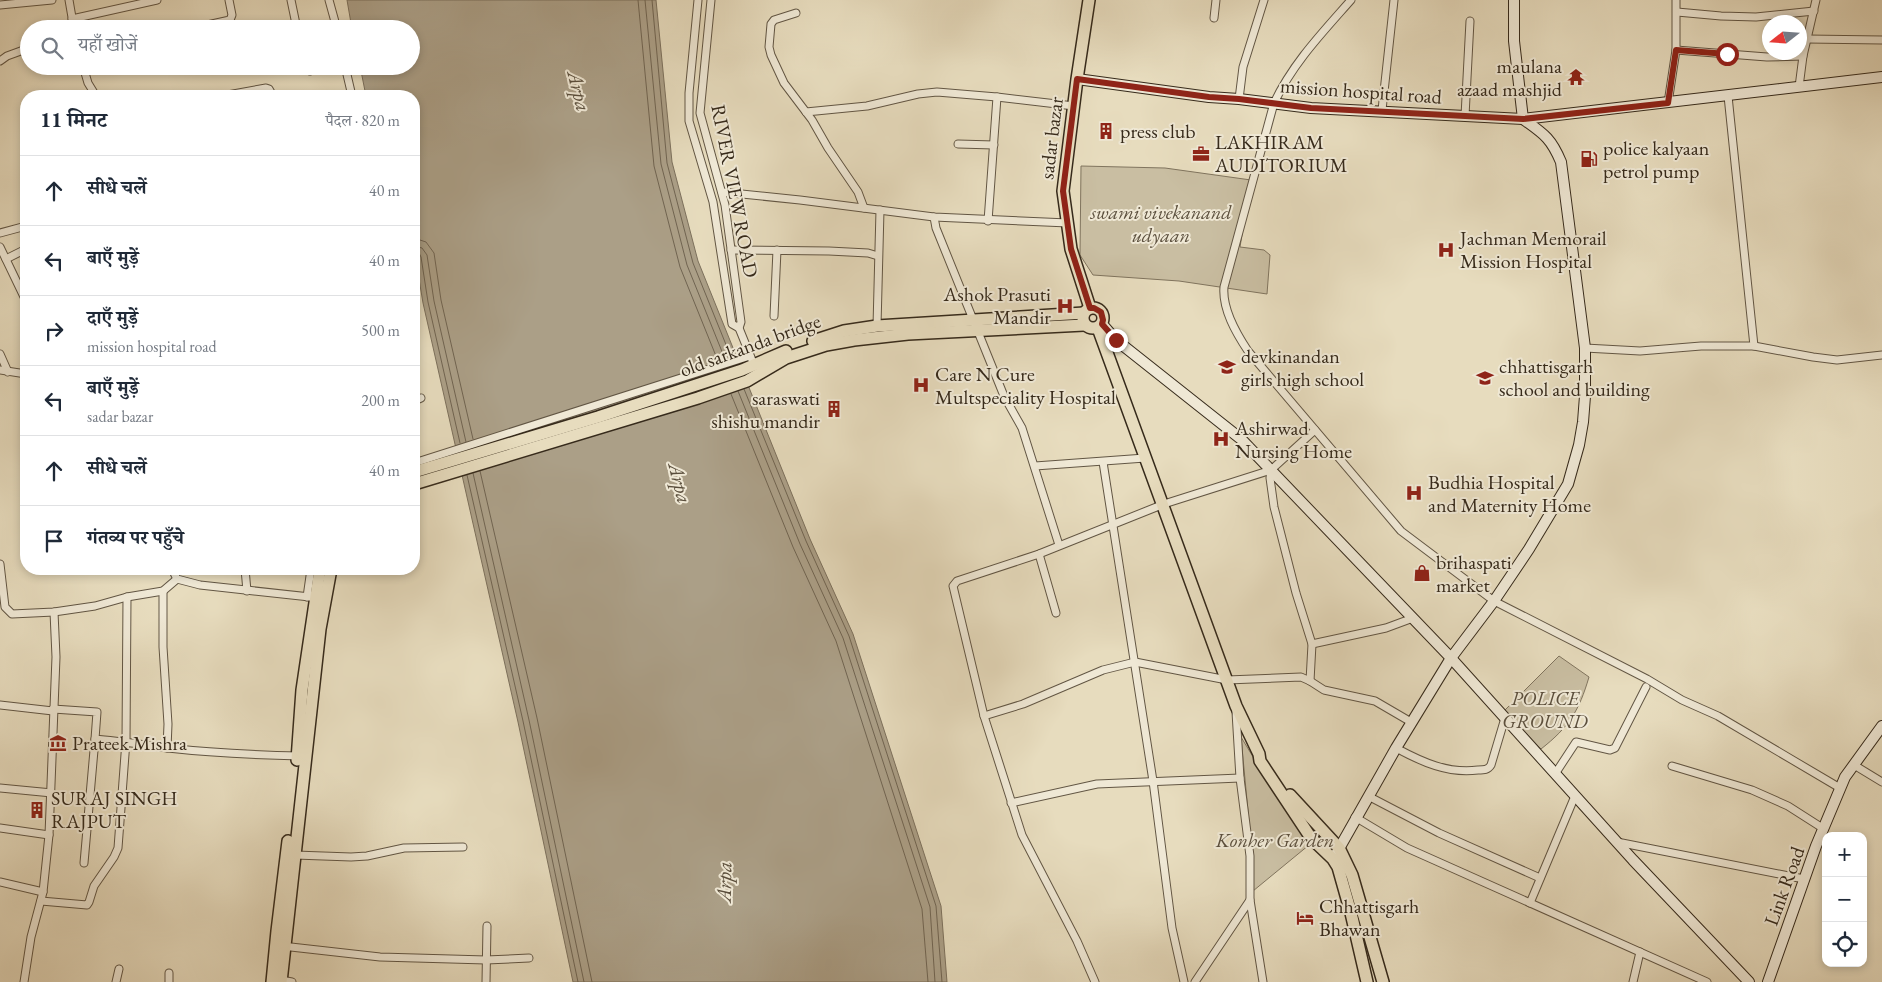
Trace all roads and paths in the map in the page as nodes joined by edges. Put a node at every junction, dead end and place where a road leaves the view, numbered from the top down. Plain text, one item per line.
1 (52, 0) edge
2 (69, 0) edge
3 (157, 0) edge
4 (229, 0) edge
5 (290, 0) edge
6 (329, 0) edge
7 (698, 0) edge
8 (711, 0) edge
9 (1089, 0) edge
10 (1216, 0) edge
11 (1264, 0) edge
12 (1351, 0) edge
13 (1394, 0) edge
14 (1514, 0) edge
15 (1676, 0) edge
16 (1816, 0) edge
17 (0, 5) edge
18 (1814, 10) junction
19 (1677, 12) junction
20 (796, 13) dead end
21 (1214, 18) dead end
22 (72, 19) joint
23 (230, 20) edge
24 (295, 20) edge
25 (335, 20) edge
26 (1470, 20) dead end
27 (1807, 39) joint
28 (1882, 40) edge
29 (1676, 50) junction
30 (20, 51) edge
31 (1762, 57) edge
32 (1802, 60) edge
33 (0, 61) edge
34 (86, 75) edge
35 (347, 75) edge
36 (1882, 77) edge
37 (1077, 79) junction
38 (1799, 87) junction
39 (92, 90) edge
40 (255, 90) edge
41 (270, 90) edge
42 (351, 90) edge
43 (1728, 96) junction
44 (997, 97) junction
45 (1239, 99) junction
46 (1274, 103) junction
47 (1668, 103) junction
48 (1074, 106) junction
49 (1382, 110) junction
50 (806, 112) junction
51 (1465, 116) junction
52 (1523, 119) junction
53 (958, 144) dead end
54 (994, 145) junction
55 (722, 192) junction
56 (864, 208) junction
57 (880, 210) junction
58 (934, 217) junction
59 (988, 220) junction
60 (1068, 223) junction
61 (20, 228) edge
62 (0, 233) edge
63 (0, 247) edge
64 (732, 250) junction
65 (777, 250) junction
66 (20, 252) edge
67 (878, 256) junction
68 (6, 259) junction
69 (20, 288) edge
70 (1086, 315) junction
71 (774, 316) dead end
72 (877, 326) junction
73 (975, 326) junction
74 (1100, 326) junction
75 (739, 328) junction
76 (1754, 346) junction
77 (1585, 348) junction
78 (0, 354) edge
79 (1882, 355) edge
80 (752, 361) junction
81 (0, 370) edge
82 (8, 372) junction
83 (20, 373) edge
84 (744, 376) junction
85 (1315, 430) junction
86 (1145, 458) junction
87 (420, 461) edge
88 (1103, 462) junction
89 (1035, 466) junction
90 (440, 470) junction
91 (1271, 470) junction
92 (420, 472) edge
93 (420, 481) edge
94 (1164, 504) junction
95 (1114, 523) junction
96 (1058, 545) junction
97 (1039, 554) junction
98 (0, 564) edge
99 (177, 575) edge
100 (246, 575) edge
101 (312, 575) edge
102 (319, 575) edge
103 (327, 575) edge
104 (181, 580) junction
105 (163, 591) junction
106 (247, 591) junction
107 (127, 597) junction
108 (316, 598) junction
109 (1494, 601) junction
110 (54, 612) junction
111 (1056, 613) dead end
112 (1413, 618) junction
113 (1312, 644) junction
114 (1451, 658) junction
115 (1135, 662) junction
116 (1226, 680) junction
117 (1310, 680) junction
118 (1646, 687) dead end
119 (0, 705) edge
120 (1236, 706) junction
121 (53, 710) junction
122 (984, 716) junction
123 (1505, 718) junction
124 (1411, 722) junction
125 (1882, 726) edge
126 (95, 739) junction
127 (126, 741) junction
128 (167, 748) junction
129 (1396, 748) junction
130 (1259, 754) junction
131 (301, 756) junction
132 (1854, 765) junction
133 (1672, 766) dead end
134 (1555, 774) junction
135 (1240, 778) junction
136 (1153, 781) junction
137 (1882, 782) edge
138 (0, 788) edge
139 (1840, 788) junction
140 (52, 793) junction
141 (1368, 796) junction
142 (1575, 796) junction
143 (1011, 803) junction
144 (1355, 818) junction
145 (0, 828) edge
146 (1824, 829) junction
147 (49, 835) junction
148 (1616, 842) junction
149 (463, 847) dead end
150 (1339, 848) junction
151 (294, 855) junction
152 (1333, 858) junction
153 (84, 863) dead end
154 (1540, 878) junction
155 (1804, 879) junction
156 (0, 882) edge
157 (43, 892) junction
158 (1250, 900) junction
159 (41, 901) junction
160 (1530, 903) junction
161 (488, 926) dead end
162 (280, 946) junction
163 (1640, 952) junction
164 (529, 958) dead end
165 (486, 960) junction
166 (119, 969) dead end
167 (170, 974) dead end
168 (282, 981) edge
169 (24, 982) edge
170 (116, 982) edge
171 (169, 982) edge
172 (486, 982) edge
173 (1095, 982) edge
174 (1184, 982) edge
175 (1195, 982) edge
176 (1263, 982) edge
177 (1367, 982) edge
178 (1382, 982) edge
179 (1633, 982) edge
180 (1707, 982) edge
181 (1749, 982) edge
182 (1768, 982) edge

1 - 17 street
2 - 22 street
3 - 22 street
4 - 23 street
5 - 24 street
6 - 25 street
7 - 75 street, RIVER VIEW ROAD
8 - 55 street, RIVER VIEW ROAD
9 - 37 main road, sadar bazar
10 - 21 street
11 - 45 street
12 - 46 street
13 - 49 street
14 - 52 street
15 - 19 street
16 - 18 street
18 - 19 street
18 - 27 street
19 - 29 street
20 - 50 street
26 - 51 street
27 - 28 street
29 - 31 street
29 - 47 street
30 - 33 street
32 - 38 street
34 - 39 street
35 - 42 street
36 - 38 street, mission hospital road
37 - 45 street, mission hospital road
37 - 48 main road, sadar bazar
38 - 43 street, mission hospital road
40 - 41 street
43 - 47 street, mission hospital road
43 - 76 street
44 - 48 street
44 - 50 street
44 - 54 street
45 - 46 street, mission hospital road
46 - 49 street, mission hospital road
46 - 85 street
47 - 52 street, mission hospital road
48 - 60 main road, sadar bazar
49 - 51 street, mission hospital road
50 - 56 street
51 - 52 street, mission hospital road
52 - 77 street
53 - 54 street
54 - 59 street
55 - 56 street
55 - 64 street, RIVER VIEW ROAD
56 - 57 street
57 - 58 street
57 - 67 street
58 - 59 street
58 - 73 street
59 - 60 street
60 - 70 main road, sadar bazar
61 - 62 street
63 - 68 street
64 - 65 street
64 - 75 street, RIVER VIEW ROAD
65 - 67 street
65 - 71 street
66 - 68 street
67 - 72 street
68 - 69 street
70 - 73 main road, old sarkanda bridge
70 - 74 main road
70 - 74 main road
72 - 73 main road, old sarkanda bridge
72 - 80 main road, old sarkanda bridge
73 - 84 main road
73 - 89 street
74 - 86 main road
74 - 91 street
75 - 80 street, RIVER VIEW ROAD
76 - 77 street
76 - 79 street
77 - 109 street
78 - 82 street
80 - 84 main road, old sarkanda bridge
80 - 87 street
81 - 82 street
82 - 83 street
84 - 90 main road, old sarkanda bridge
85 - 91 street
85 - 109 street
86 - 88 street
86 - 94 main road
88 - 89 street
88 - 95 street
89 - 96 street
90 - 92 main road
90 - 93 main road
91 - 94 street
91 - 112 street
91 - 113 street
94 - 95 street
94 - 116 main road
95 - 96 street
95 - 115 street
96 - 97 street
97 - 111 street
97 - 122 street
98 - 110 street
99 - 104 street
100 - 106 street
101 - 108 street
102 - 108 main road
103 - 108 main road
104 - 105 street
104 - 106 street
105 - 107 street
105 - 128 street
106 - 108 street
107 - 110 street
107 - 127 street
108 - 131 main road
109 - 114 street
109 - 139 street
110 - 121 street
112 - 113 street
112 - 114 street
113 - 117 street
114 - 123 street
114 - 124 street
115 - 116 street
115 - 122 street
115 - 136 street
116 - 117 street
116 - 120 main road
117 - 124 street
118 - 134 street
119 - 121 street
120 - 130 main road
120 - 135 street
121 - 126 street
121 - 140 street
122 - 143 street
123 - 129 street
123 - 134 street
124 - 129 street
125 - 132 street, Link Road
126 - 127 street
126 - 153 street
127 - 128 street
127 - 159 street
128 - 131 street
129 - 141 street
130 - 150 main road
130 - 152 main road
131 - 151 main road
131 - 162 main road
132 - 137 street
132 - 139 street, Link Road
133 - 146 street
134 - 142 street
135 - 136 street
135 - 158 street
136 - 143 street
136 - 174 street
138 - 140 street
139 - 146 street, Link Road
140 - 147 street
141 - 144 street
141 - 154 street
142 - 148 street
142 - 154 street
143 - 173 street
144 - 150 street
144 - 160 street
145 - 147 street
146 - 155 street, Link Road
147 - 157 street
148 - 155 street
148 - 181 street
149 - 151 street
150 - 152 street
150 - 178 main road
151 - 162 main road
152 - 177 main road
154 - 160 street
155 - 182 street, Link Road
156 - 157 street
157 - 159 street
158 - 175 street
158 - 176 street
159 - 169 street
160 - 163 street
161 - 165 street
162 - 165 street
162 - 168 main road
163 - 179 street
163 - 180 street
164 - 165 street
165 - 172 street
166 - 170 street
167 - 171 street

